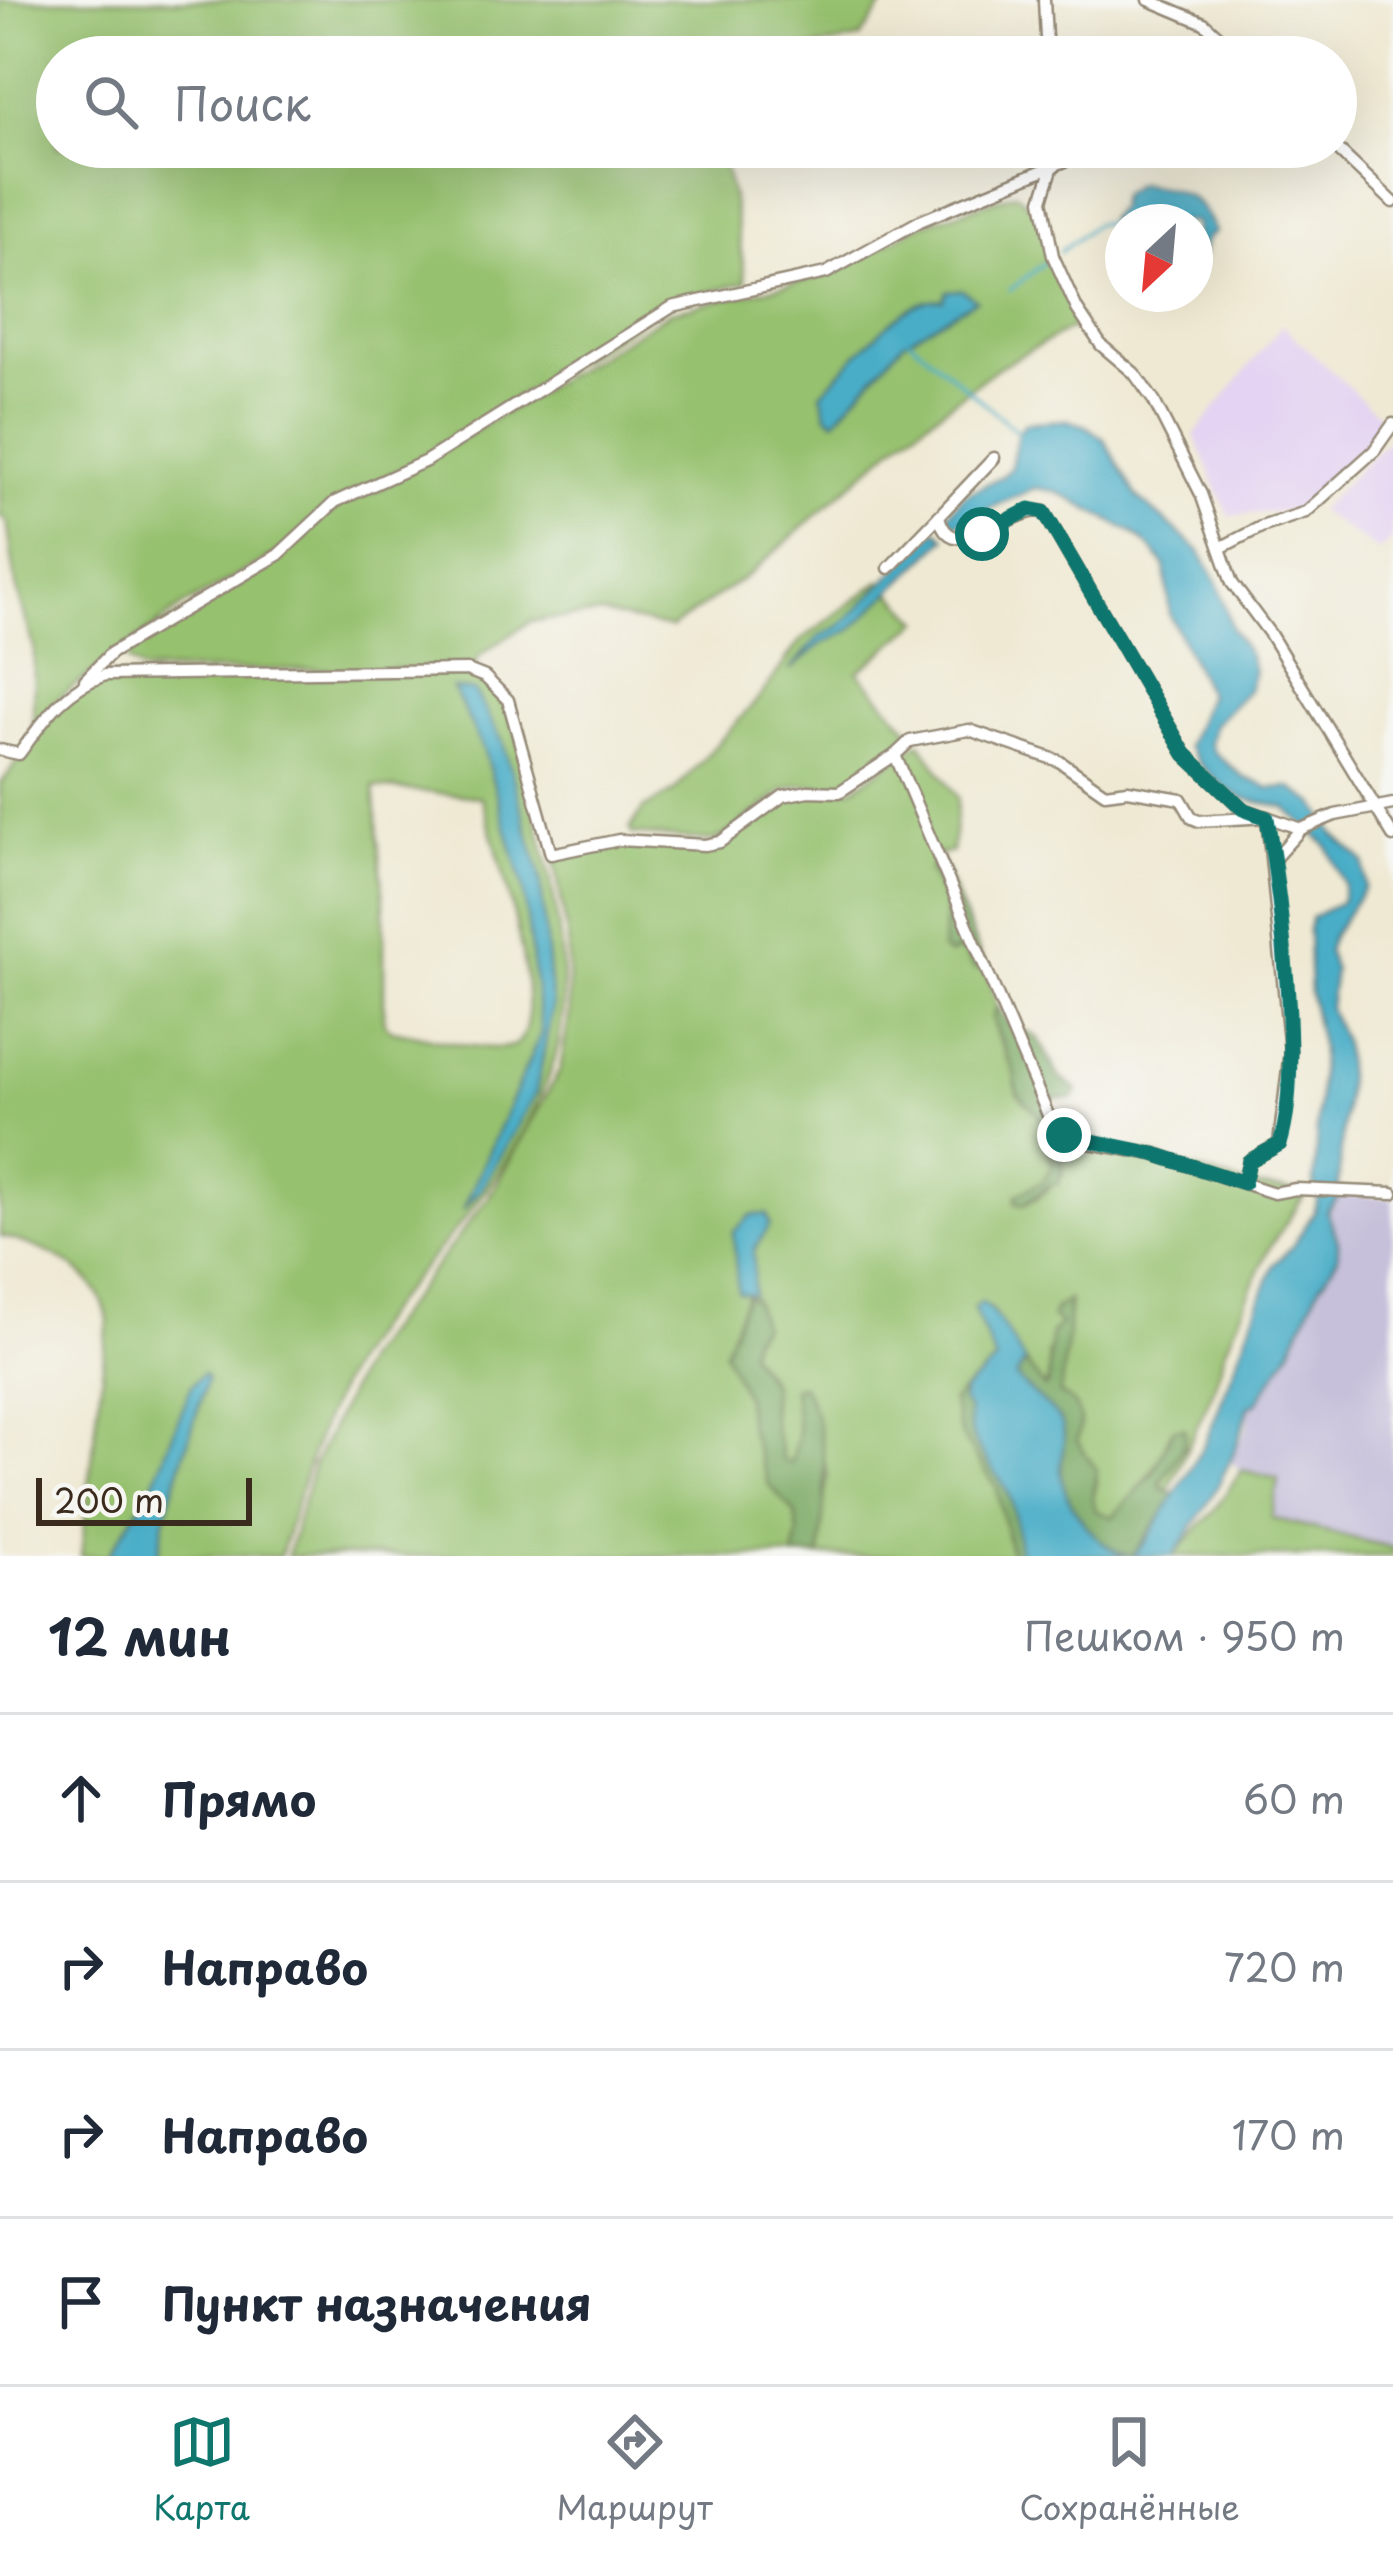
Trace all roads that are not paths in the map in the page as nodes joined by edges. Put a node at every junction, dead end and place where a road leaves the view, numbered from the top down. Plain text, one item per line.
1 (1044, 0) edge
2 (1149, 0) edge
3 (1046, 36) edge
4 (1219, 36) edge
5 (1048, 168) edge
6 (1052, 168) edge
7 (1357, 168) edge
8 (1393, 202) edge
9 (1393, 424) edge
10 (994, 458) dead end
11 (939, 516) junction
12 (1220, 548) junction
13 (890, 568) dead end
14 (83, 682) junction
15 (0, 750) edge
16 (895, 755) junction
17 (1393, 804) edge
18 (1373, 806) junction
19 (1267, 818) junction
20 (1301, 829) junction
21 (1393, 836) edge
22 (1274, 859) junction
23 (1244, 1183) junction
24 (1393, 1193) edge

1 - 3 street
2 - 4 street
5 - 14 street
6 - 12 street
7 - 8 street
9 - 12 street
10 - 11 street
11 - 13 street
11 - 19 street
12 - 18 street
14 - 15 street
14 - 16 street
16 - 19 street
16 - 23 street
17 - 18 street
18 - 20 street
18 - 21 street
19 - 20 street
19 - 22 street
20 - 22 street
22 - 23 street
23 - 24 street

